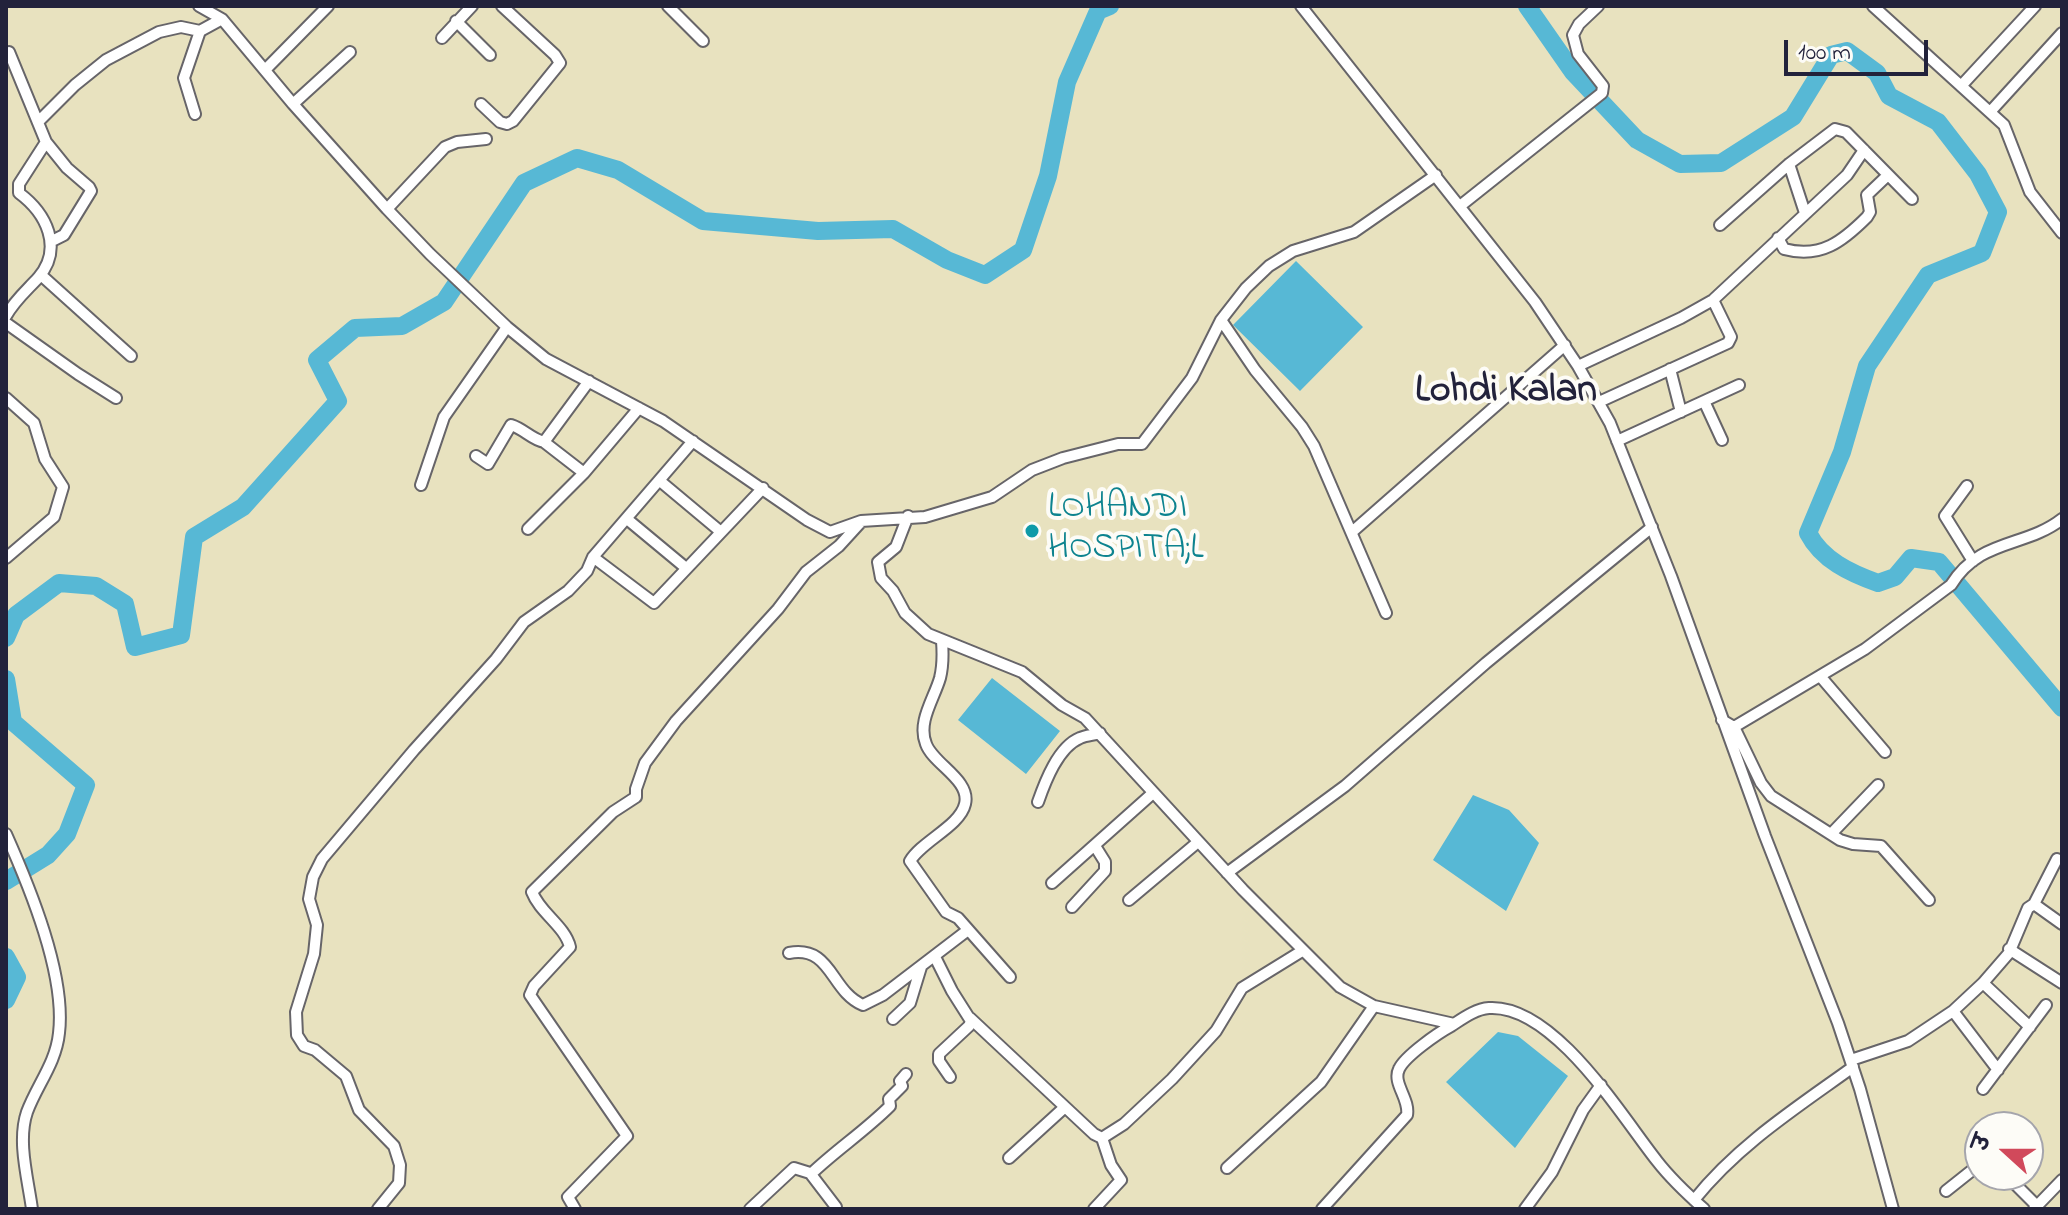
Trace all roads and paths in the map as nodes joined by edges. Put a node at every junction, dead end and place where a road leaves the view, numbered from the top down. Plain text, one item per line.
1 (199, 6) edge
2 (328, 6) edge
3 (472, 6) edge
4 (502, 6) edge
5 (668, 6) edge
6 (1301, 6) edge
7 (1598, 6) edge
8 (1873, 6) edge
9 (2035, 6) edge
10 (222, 19) junction
11 (456, 21) junction
12 (200, 31) junction
13 (2062, 33) edge
14 (442, 38) dead end
15 (703, 41) dead end
16 (9, 52) dead end
17 (350, 52) dead end
18 (490, 55) dead end
19 (265, 70) junction
20 (1961, 86) junction
21 (293, 104) junction
22 (481, 104) dead end
23 (1990, 112) junction
24 (195, 114) dead end
25 (38, 122) junction
26 (486, 139) dead end
27 (46, 142) junction
28 (1864, 150) junction
29 (1789, 164) junction
30 (1436, 175) junction
31 (1888, 175) junction
32 (1912, 199) dead end
33 (1460, 206) junction
34 (387, 209) junction
35 (1805, 213) junction
36 (1720, 225) dead end
37 (2062, 233) edge
38 (1778, 238) junction
39 (52, 241) junction
40 (41, 275) junction
41 (1713, 300) junction
42 (7, 309) edge
43 (1221, 320) junction
44 (6, 323) edge
45 (507, 327) junction
46 (1565, 345) junction
47 (131, 356) dead end
48 (1578, 366) junction
49 (1670, 369) junction
50 (589, 381) junction
51 (1739, 385) dead end
52 (6, 398) edge
53 (116, 398) dead end
54 (1704, 401) junction
55 (1599, 402) junction
56 (639, 408) junction
57 (1681, 412) junction
58 (1722, 440) dead end
59 (693, 441) junction
60 (1617, 441) junction
61 (544, 442) junction
62 (476, 456) dead end
63 (584, 473) junction
64 (660, 481) junction
65 (421, 485) dead end
66 (1967, 486) dead end
67 (763, 488) junction
68 (908, 516) junction
69 (627, 519) junction
70 (2062, 519) edge
71 (861, 521) junction
72 (1652, 527) junction
73 (528, 529) dead end
74 (721, 532) junction
75 (1352, 532) junction
76 (593, 557) junction
77 (6, 558) edge
78 (1973, 561) junction
79 (686, 568) junction
80 (1386, 613) dead end
81 (942, 641) junction
82 (1820, 676) junction
83 (1722, 720) junction
84 (1734, 727) junction
85 (1100, 733) junction
86 (1885, 752) dead end
87 (1878, 785) dead end
88 (1153, 793) junction
89 (1038, 802) dead end
90 (1831, 834) junction
91 (8, 839) edge
92 (1198, 842) junction
93 (1095, 846) junction
94 (2057, 859) dead end
95 (1227, 873) junction
96 (1052, 883) dead end
97 (1129, 900) dead end
98 (1929, 900) dead end
99 (2034, 904) junction
100 (1072, 907) dead end
101 (2062, 924) edge
102 (968, 930) junction
103 (2009, 949) junction
104 (1302, 951) junction
105 (789, 953) dead end
106 (935, 957) junction
107 (921, 967) junction
108 (1010, 977) dead end
109 (1983, 983) junction
110 (2062, 983) edge
111 (2046, 1005) dead end
112 (1374, 1006) junction
113 (1953, 1011) junction
114 (970, 1018) junction
115 (893, 1019) dead end
116 (1454, 1024) junction
117 (2030, 1027) junction
118 (1852, 1063) junction
119 (1998, 1070) junction
120 (906, 1074) dead end
121 (950, 1077) dead end
122 (1601, 1085) junction
123 (1983, 1089) dead end
124 (1065, 1107) junction
125 (1102, 1138) junction
126 (1009, 1158) dead end
127 (1227, 1168) dead end
128 (811, 1174) junction
129 (1964, 1177) edge
130 (2062, 1180) edge
131 (1946, 1191) dead end
132 (2020, 1191) edge
133 (1694, 1200) junction
134 (836, 1207) dead end
135 (1324, 1208) edge
136 (2035, 1208) edge
137 (32, 1209) edge
138 (378, 1209) edge
139 (575, 1209) edge
140 (750, 1209) edge
141 (1094, 1209) edge
142 (1525, 1209) edge
143 (1704, 1209) edge
144 (1893, 1209) edge

1 - 10 street
2 - 19 street
3 - 11 street
4 - 22 street
5 - 15 street
6 - 30 street
7 - 33 street
8 - 20 street
9 - 20 street
10 - 12 street
10 - 19 street
11 - 14 street
11 - 18 street
12 - 24 street
12 - 25 street
13 - 23 street
16 - 25 street
17 - 21 street
19 - 21 street
20 - 23 street
21 - 34 street
23 - 37 street
25 - 27 street
26 - 34 street
27 - 39 street
27 - 39 street
28 - 29 street
28 - 31 street
28 - 35 street
29 - 35 street
29 - 36 street
30 - 33 street
30 - 43 street
31 - 32 street
31 - 38 street
33 - 46 street
34 - 45 street
35 - 38 street
38 - 41 street
39 - 40 street
40 - 42 street
40 - 47 street
41 - 48 street
41 - 49 street
43 - 68 street
43 - 75 street
44 - 53 street
45 - 50 street
45 - 65 street
46 - 48 street
46 - 75 street
48 - 55 street
49 - 55 street
49 - 57 street
50 - 56 street
50 - 61 street
51 - 54 street
52 - 77 street
54 - 57 street
54 - 58 street
55 - 60 street
56 - 59 street
56 - 63 street
57 - 60 street
59 - 64 street
59 - 67 street
60 - 72 street
61 - 62 street
61 - 63 street
63 - 73 street
64 - 69 street
64 - 74 street
66 - 78 street
67 - 71 street
67 - 74 street
68 - 71 street
68 - 81 street
69 - 76 street
69 - 79 street
70 - 78 street
71 - 139 street
72 - 83 street
72 - 95 street
74 - 79 street
75 - 80 street
76 - 79 street
76 - 138 street
78 - 82 street
81 - 85 street
81 - 102 street
82 - 84 street
82 - 86 street
83 - 84 street
83 - 118 street
84 - 90 street
85 - 88 street
85 - 89 street
87 - 90 street
88 - 92 street
88 - 93 street
90 - 98 street
91 - 137 street
92 - 95 street
92 - 97 street
93 - 96 street
93 - 100 street
94 - 99 street
95 - 104 street
99 - 101 street
99 - 103 street
102 - 106 street
102 - 108 street
103 - 109 street
103 - 110 street
104 - 112 street
104 - 125 street
105 - 107 street
106 - 107 street
106 - 114 street
107 - 115 street
109 - 113 street
109 - 117 street
111 - 117 street
112 - 116 street
112 - 127 street
113 - 118 street
113 - 119 street
114 - 121 street
114 - 124 street
116 - 122 street
116 - 135 street
117 - 119 street
118 - 133 street
118 - 144 street
119 - 123 street
120 - 128 street
122 - 133 street
122 - 142 street
124 - 125 street
124 - 126 street
125 - 141 street
128 - 134 street
128 - 140 street
129 - 131 street
130 - 136 street
132 - 136 street
133 - 143 street

